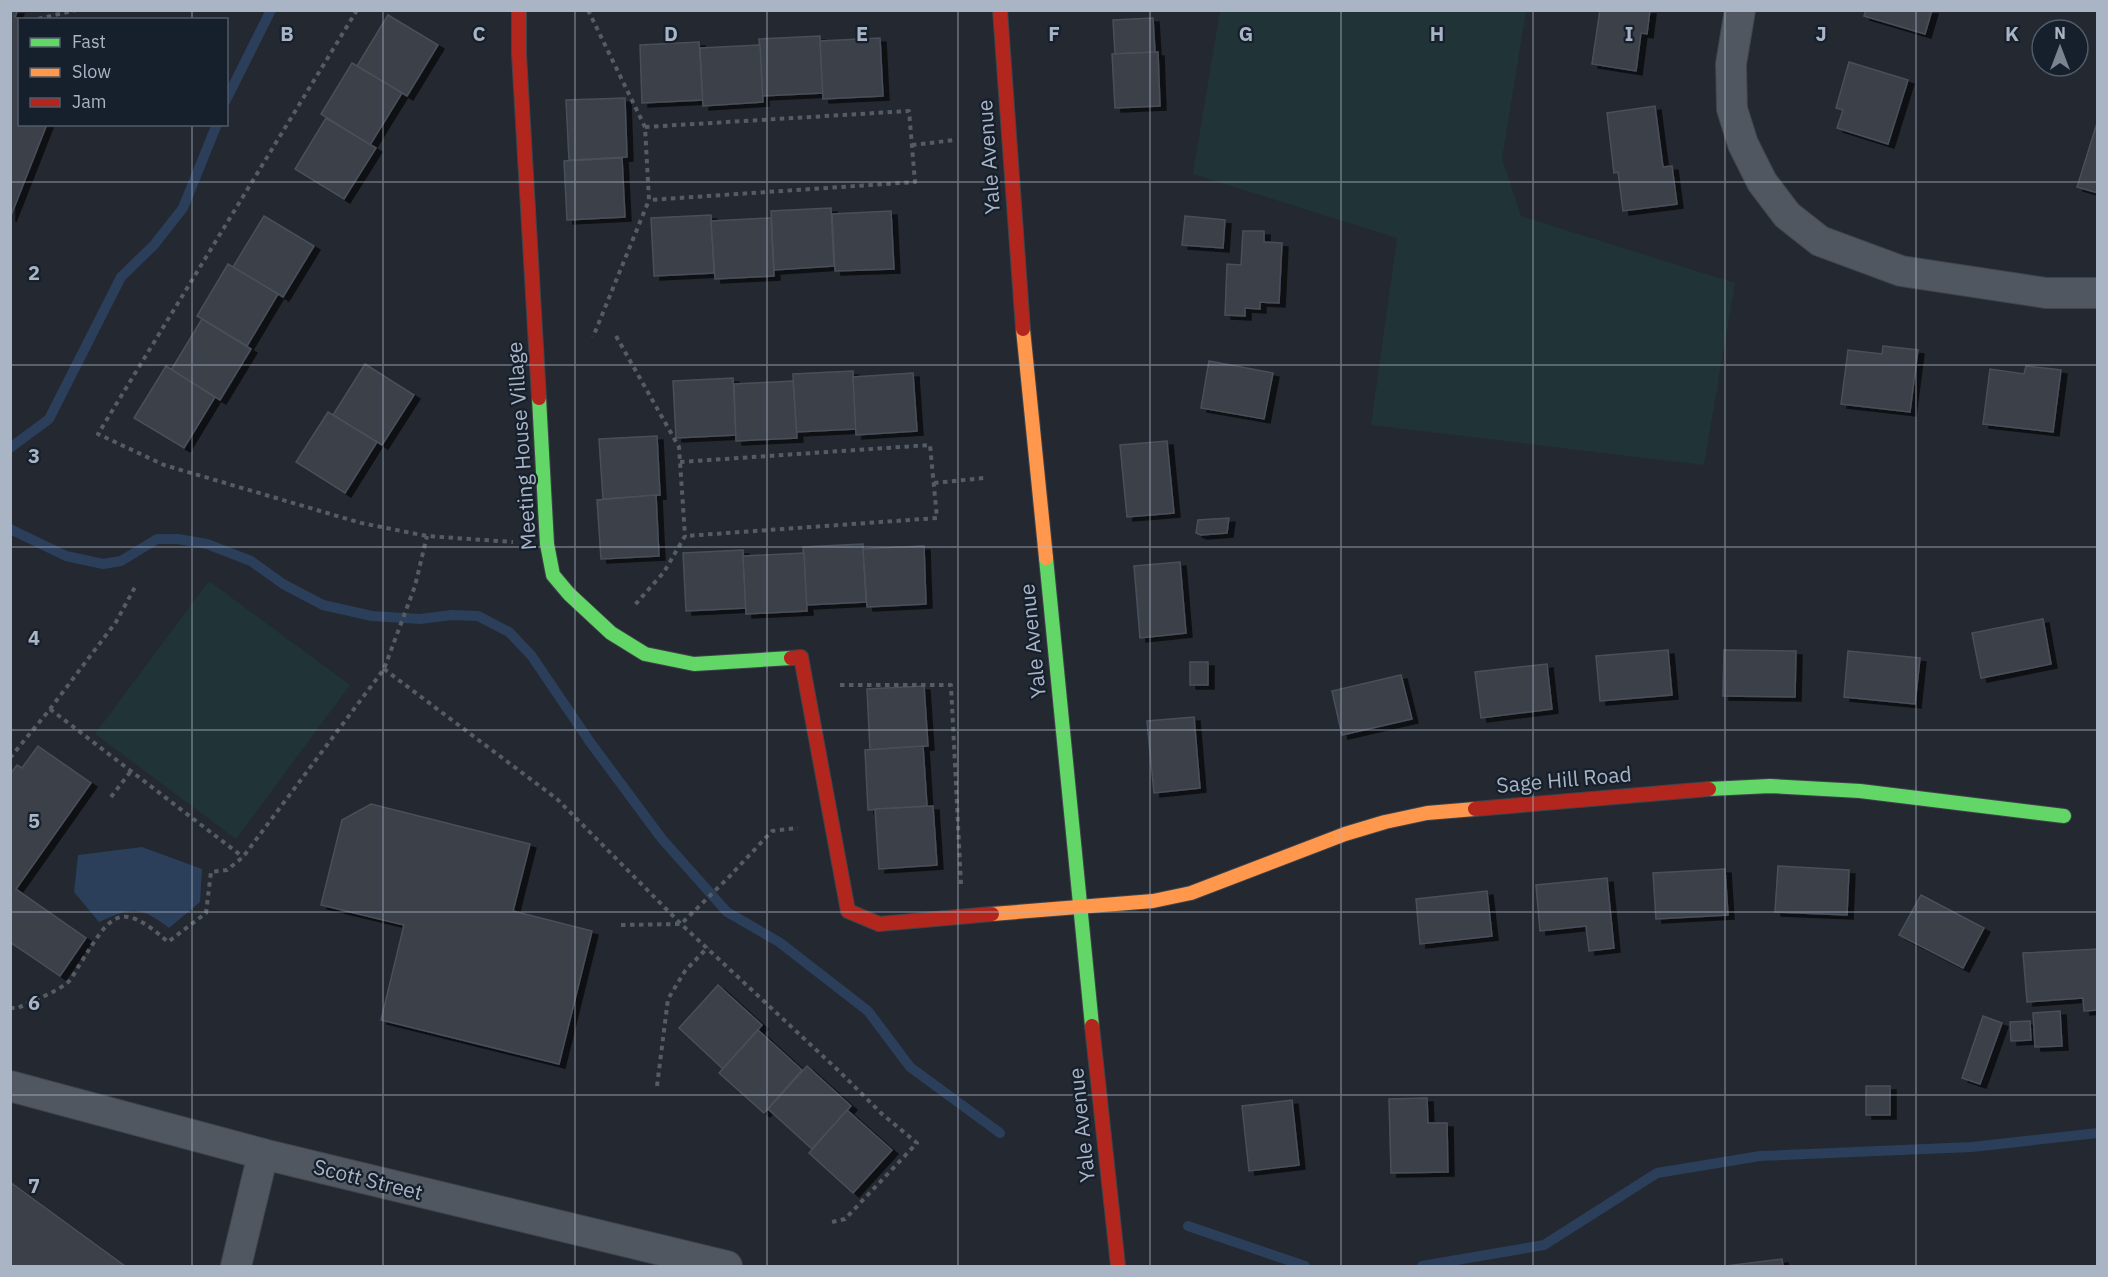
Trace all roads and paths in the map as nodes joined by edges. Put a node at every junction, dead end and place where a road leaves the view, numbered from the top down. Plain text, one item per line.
1 (76, 10) edge
2 (357, 10) edge
3 (519, 10) edge
4 (588, 10) edge
5 (1000, 10) edge
6 (1740, 10) edge
7 (42, 18) edge
8 (645, 127) junction
9 (955, 140) dead end
10 (912, 145) junction
11 (648, 200) junction
12 (2097, 292) edge
13 (616, 336) dead end
14 (593, 338) dead end
15 (680, 462) junction
16 (984, 478) dead end
17 (934, 483) junction
18 (427, 536) junction
19 (685, 536) junction
20 (547, 544) junction
21 (135, 587) dead end
22 (611, 633) junction
23 (384, 669) junction
24 (806, 687) junction
25 (50, 710) junction
26 (10, 758) edge
27 (131, 771) junction
28 (111, 797) dead end
29 (2064, 816) dead end
30 (831, 824) junction
31 (243, 857) junction
32 (1081, 908) junction
33 (963, 917) junction
34 (681, 924) junction
35 (621, 925) dead end
36 (708, 947) junction
37 (10, 1008) edge
38 (10, 1086) edge
39 (657, 1086) dead end
40 (262, 1154) junction
41 (828, 1223) dead end
42 (236, 1266) edge
43 (727, 1266) edge
44 (1118, 1266) edge

1 - 7 path
2 - 18 path
3 - 20 street, Meeting House Village
4 - 8 path
5 - 32 street, Yale Avenue
6 - 12 street
8 - 10 path
8 - 11 path
9 - 10 path
10 - 11 path
11 - 14 path
13 - 15 path
15 - 17 path
15 - 19 path
16 - 17 path
17 - 19 path
18 - 20 path
18 - 23 path
19 - 22 path
20 - 22 street, Meeting House Village
21 - 25 path
22 - 24 street, Meeting House Village
23 - 31 path
23 - 34 path
24 - 30 street, Meeting House Village
24 - 33 path
25 - 26 path
25 - 27 path
27 - 28 path
27 - 31 path
29 - 32 street, Sage Hill Road
30 - 33 street, Meeting House Village
30 - 34 path
31 - 37 path
32 - 33 street, Meeting House Village
32 - 44 street, Yale Avenue
34 - 35 path
34 - 36 path
36 - 39 path
36 - 41 path
38 - 40 street, Scott Street
40 - 42 street
40 - 43 street, Scott Street

